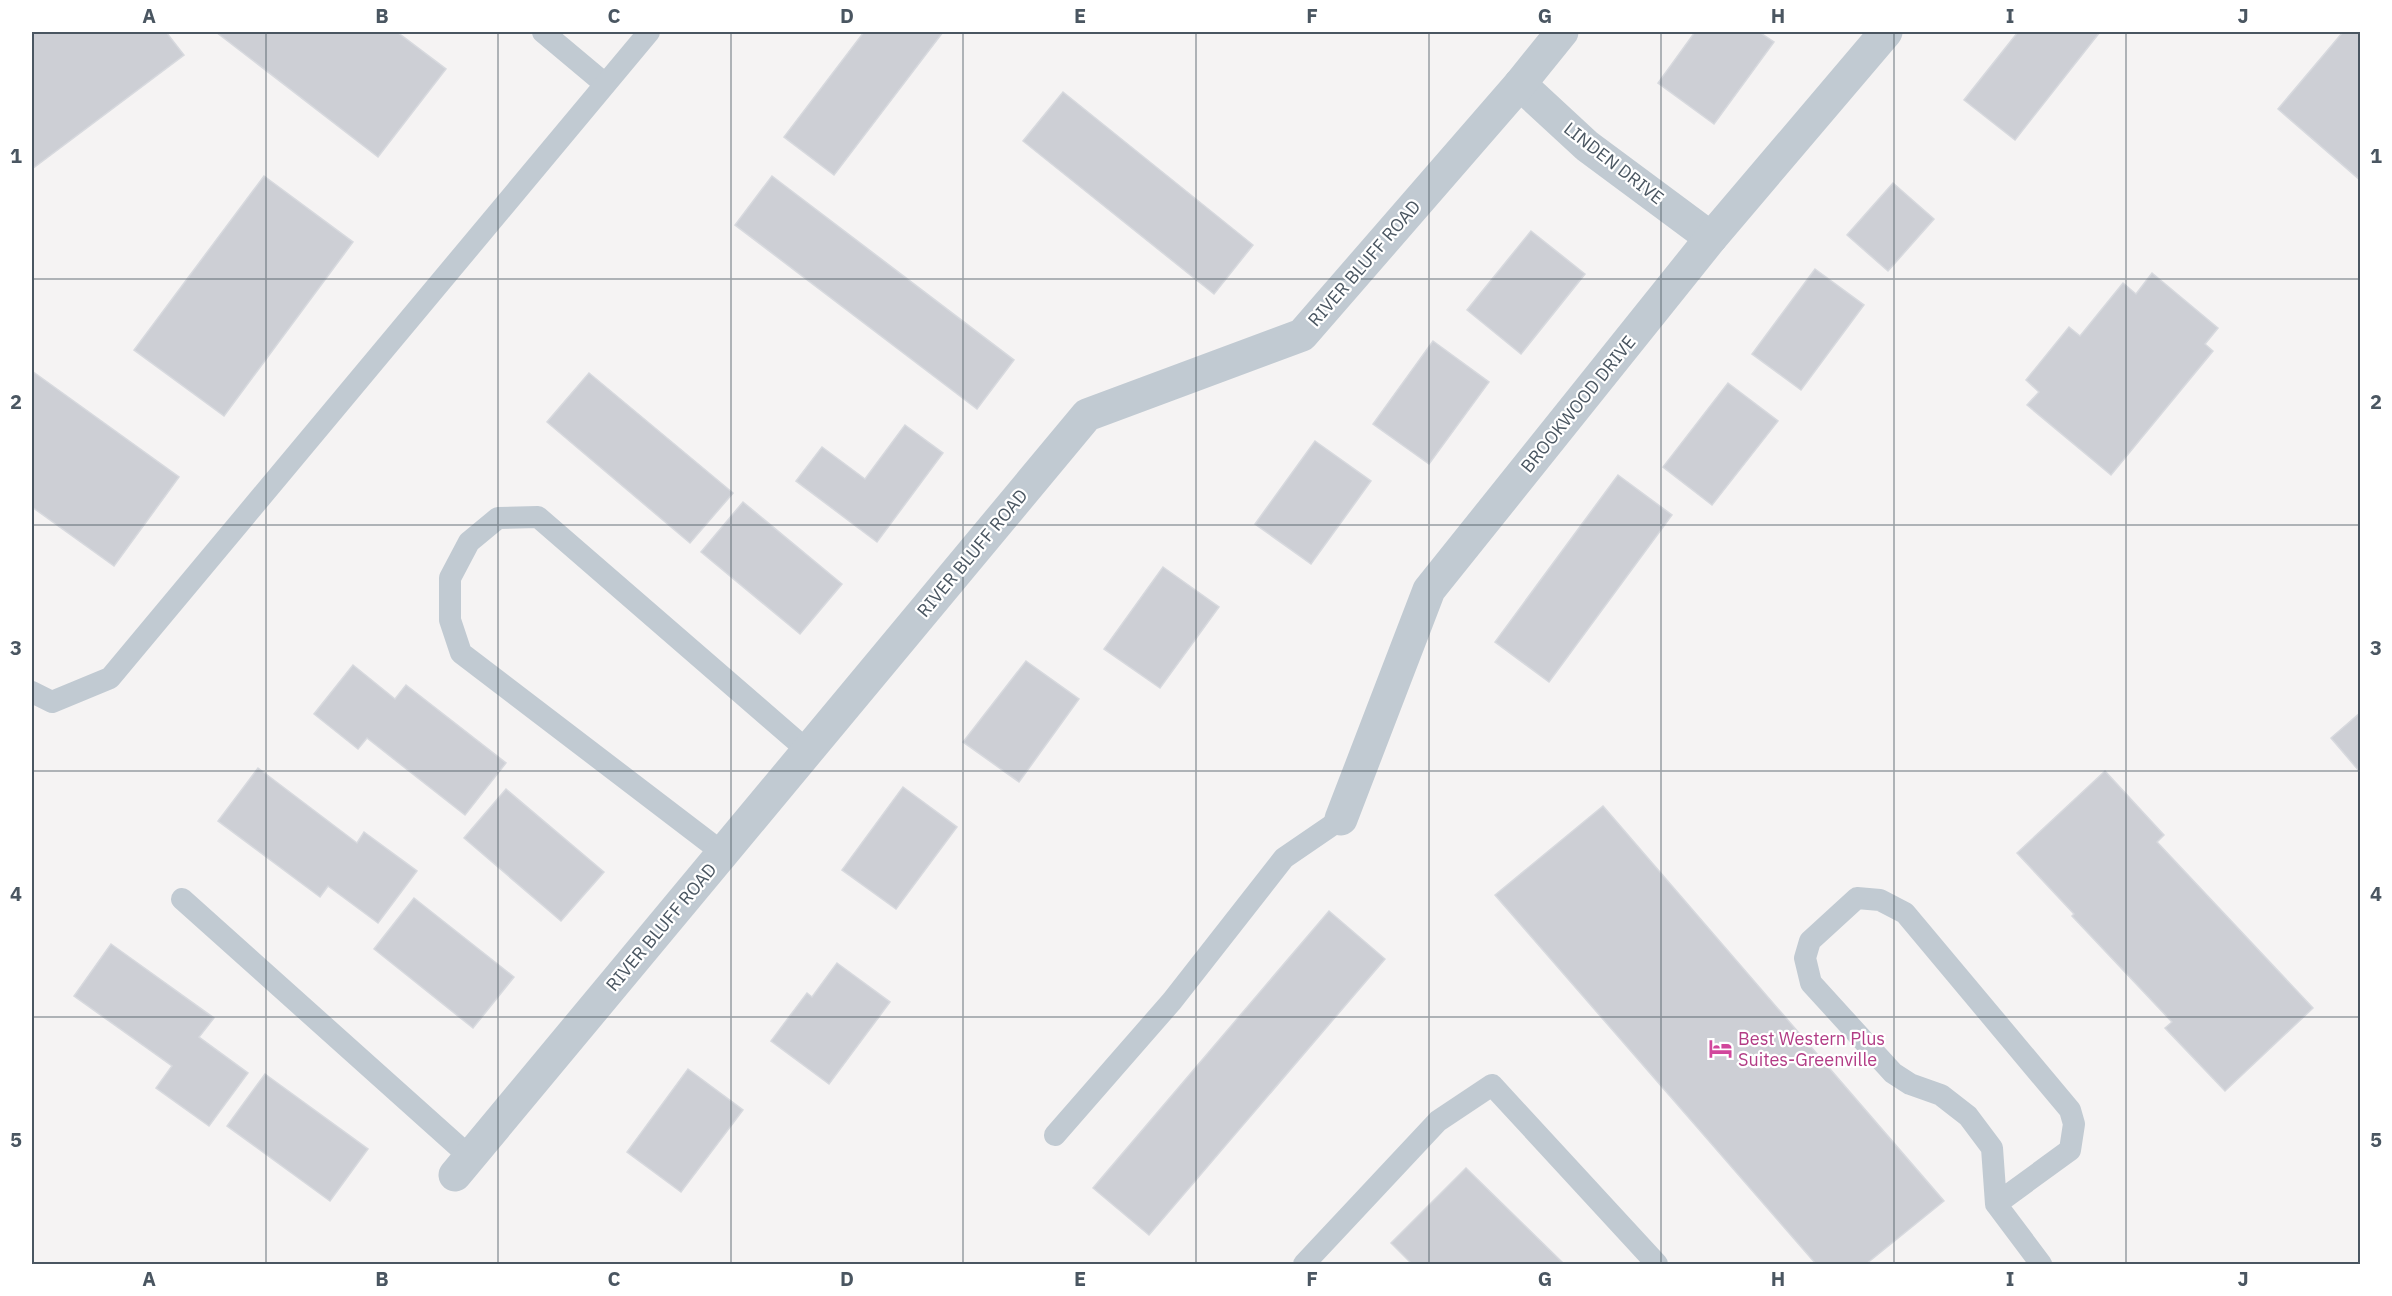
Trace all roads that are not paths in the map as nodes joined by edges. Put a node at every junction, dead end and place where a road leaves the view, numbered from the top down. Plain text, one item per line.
1 (543, 32) edge
2 (649, 32) edge
3 (1562, 32) edge
4 (1886, 32) edge
5 (605, 84) junction
6 (1520, 84) junction
7 (1711, 238) junction
8 (32, 692) edge
9 (808, 751) junction
10 (1341, 819) joint
11 (723, 853) junction
12 (182, 899) dead end
13 (1055, 1135) dead end
14 (463, 1166) joint
15 (1996, 1204) junction
16 (1304, 1264) edge
17 (1657, 1264) edge
18 (2041, 1264) edge

1 - 5 lane
2 - 5 lane
3 - 6 street, RIVER BLUFF ROAD
4 - 7 street, BROOKWOOD DRIVE
5 - 8 lane
6 - 7 street, LINDEN DRIVE
6 - 9 street, RIVER BLUFF ROAD
7 - 10 street, BROOKWOOD DRIVE
9 - 11 street, RIVER BLUFF ROAD
9 - 11 lane
10 - 13 lane
11 - 14 street, RIVER BLUFF ROAD
12 - 14 lane
15 - 15 lane
15 - 18 lane
16 - 17 lane

